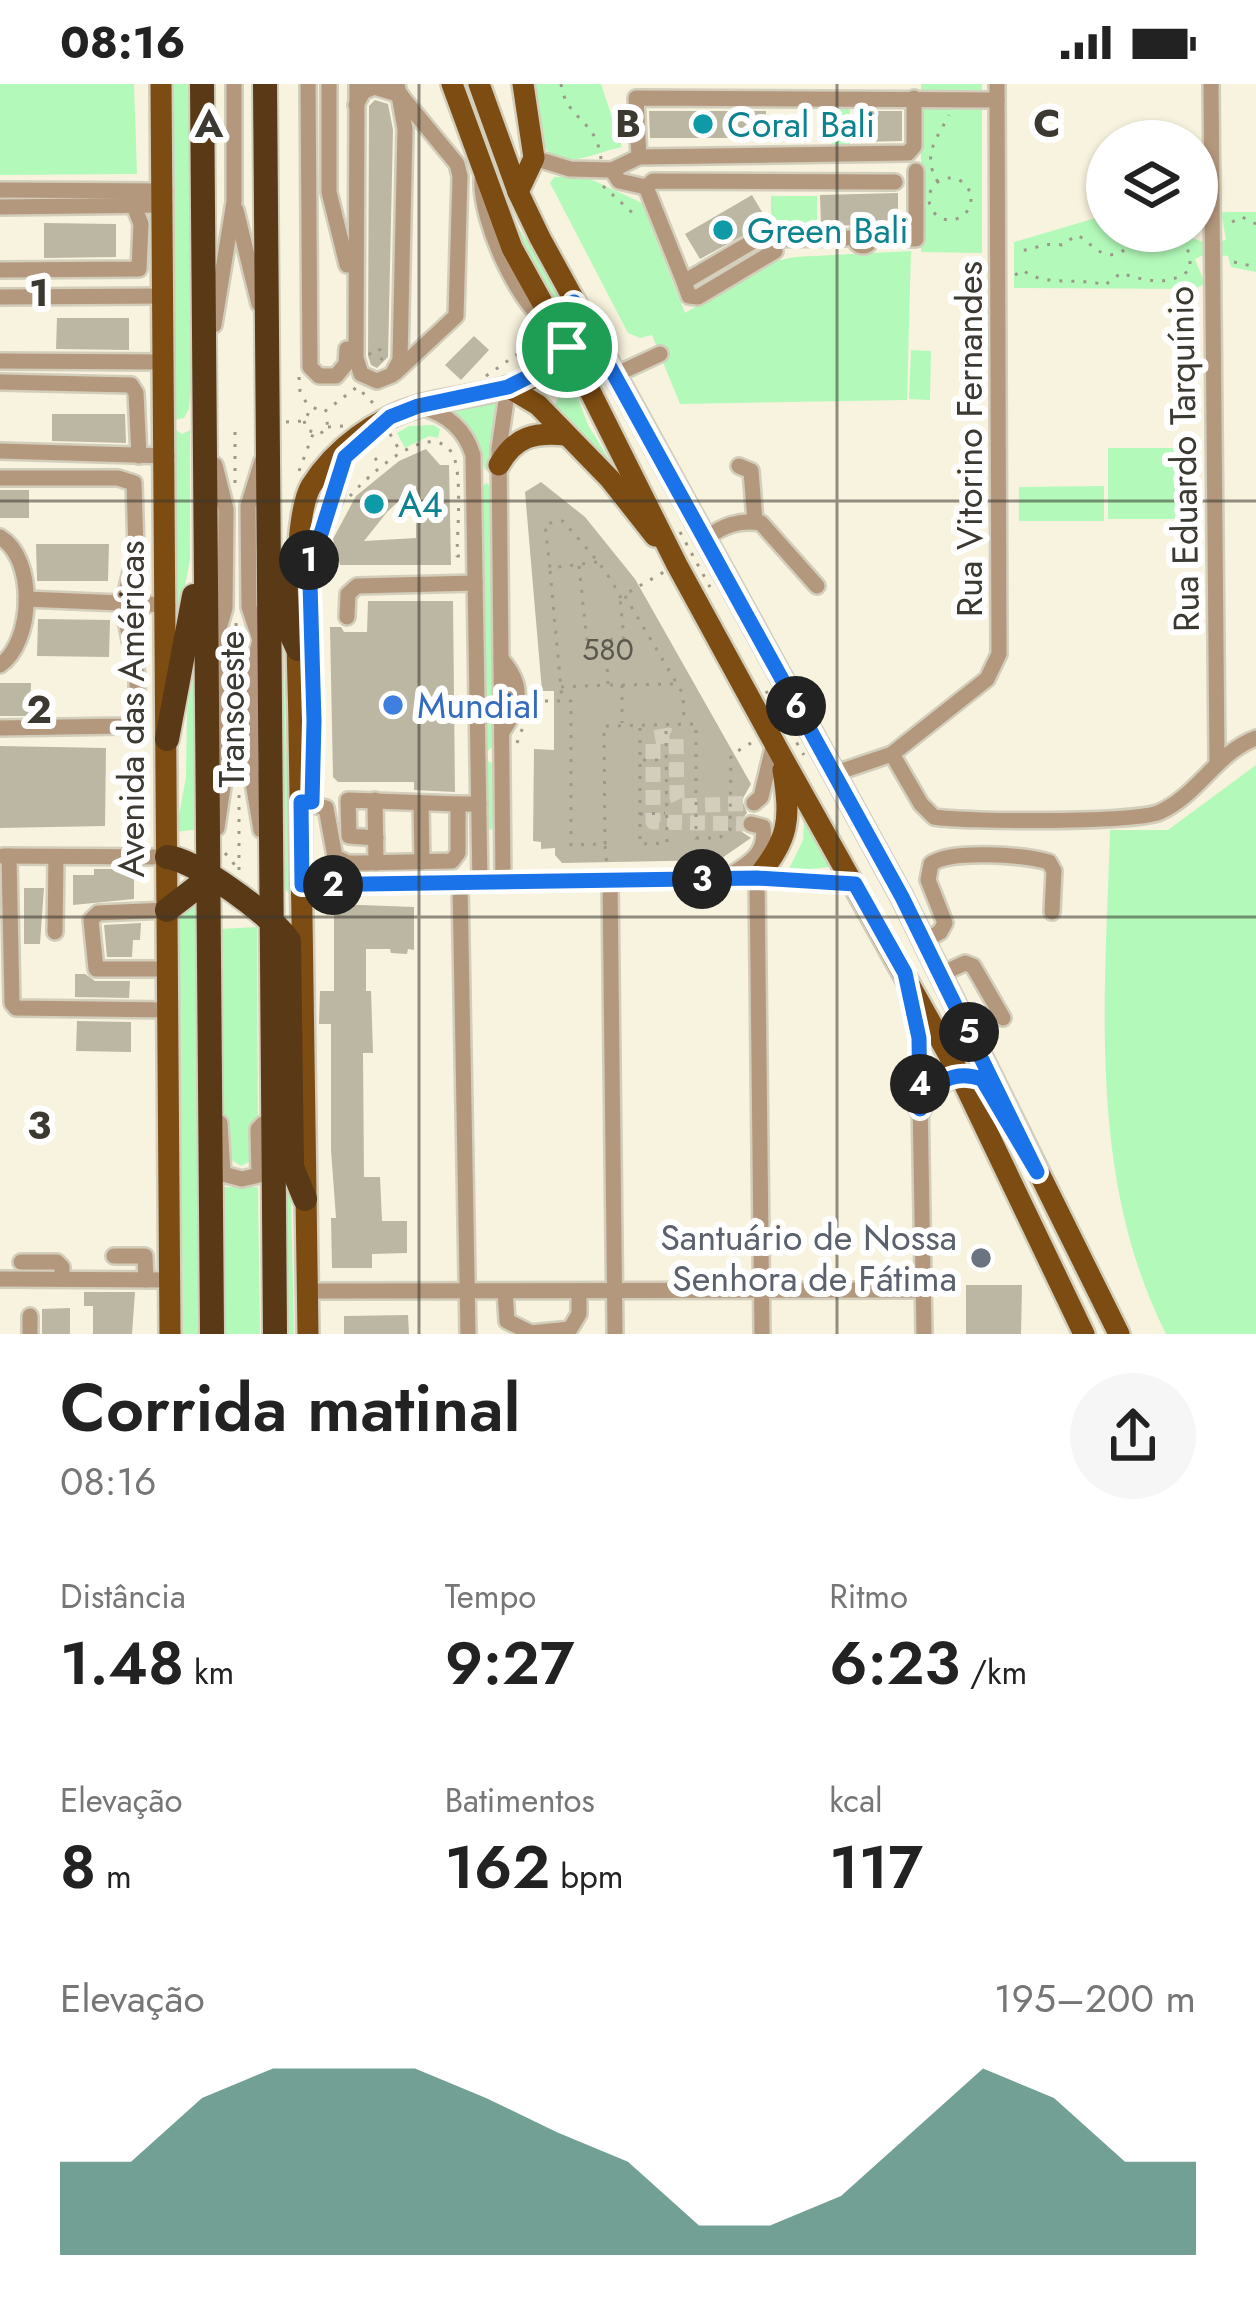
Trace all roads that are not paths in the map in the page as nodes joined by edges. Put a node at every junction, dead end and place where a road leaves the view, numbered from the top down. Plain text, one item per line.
1 (161, 84) edge
2 (202, 84) edge
3 (213, 84) edge
4 (234, 84) edge
5 (255, 84) edge
6 (265, 84) edge
7 (308, 84) edge
8 (329, 84) edge
9 (357, 84) edge
10 (452, 84) edge
11 (479, 84) edge
12 (523, 84) edge
13 (1211, 84) edge
14 (400, 92) edge
15 (997, 92) edge
16 (914, 98) junction
17 (356, 105) junction
18 (534, 158) junction
19 (634, 159) junction
20 (607, 169) junction
21 (916, 170) dead end
22 (895, 182) dead end
23 (640, 185) junction
24 (0, 190) edge
25 (518, 192) junction
26 (165, 198) junction
27 (234, 202) junction
28 (134, 206) junction
29 (0, 207) edge
30 (775, 251) dead end
31 (0, 271) edge
32 (684, 282) junction
33 (165, 296) junction
34 (0, 297) edge
35 (574, 302) junction
36 (259, 304) junction
37 (214, 325) junction
38 (564, 340) junction
39 (660, 354) dead end
40 (0, 362) edge
41 (166, 362) junction
42 (617, 374) junction
43 (392, 375) junction
44 (0, 382) edge
45 (508, 387) junction
46 (418, 406) junction
47 (383, 420) junction
48 (566, 435) junction
49 (0, 451) edge
50 (140, 456) junction
51 (166, 456) junction
52 (739, 466) dead end
53 (499, 472) junction
54 (474, 477) junction
55 (0, 478) edge
56 (167, 482) junction
57 (134, 483) junction
58 (269, 505) junction
59 (755, 521) junction
60 (0, 537) edge
61 (706, 538) junction
62 (205, 540) junction
63 (328, 564) dead end
64 (677, 565) junction
65 (470, 583) junction
66 (818, 586) dead end
67 (26, 599) junction
68 (123, 604) junction
69 (167, 605) junction
70 (346, 616) dead end
71 (298, 649) junction
72 (0, 665) edge
73 (167, 670) junction
74 (137, 675) junction
75 (0, 728) edge
76 (1256, 738) edge
77 (167, 739) junction
78 (775, 744) junction
79 (892, 754) junction
80 (507, 755) junction
81 (476, 757) junction
82 (1217, 760) junction
83 (833, 774) junction
84 (375, 800) junction
85 (301, 802) junction
86 (421, 803) junction
87 (754, 803) dead end
88 (458, 804) junction
89 (479, 804) junction
90 (751, 824) dead end
91 (479, 830) junction
92 (500, 833) junction
93 (376, 838) junction
94 (5, 856) edge
95 (56, 857) junction
96 (167, 857) junction
97 (422, 862) junction
98 (376, 863) junction
99 (222, 877) junction
100 (757, 878) junction
101 (725, 879) junction
102 (610, 880) junction
103 (503, 882) junction
104 (460, 883) junction
105 (480, 883) junction
106 (855, 884) junction
107 (302, 885) junction
108 (266, 906) junction
109 (167, 910) junction
110 (1052, 912) dead end
111 (55, 932) dead end
112 (924, 941) junction
113 (168, 969) junction
114 (905, 973) junction
115 (946, 984) junction
116 (168, 1010) junction
117 (1003, 1018) dead end
118 (960, 1075) junction
119 (920, 1109) junction
120 (220, 1124) junction
121 (263, 1124) junction
122 (1037, 1172) junction
123 (304, 1199) junction
124 (114, 1256) dead end
125 (20, 1262) dead end
126 (0, 1279) edge
127 (62, 1279) junction
128 (146, 1280) junction
129 (171, 1280) junction
130 (762, 1290) junction
131 (925, 1290) junction
132 (308, 1291) junction
133 (468, 1291) junction
134 (506, 1291) junction
135 (579, 1291) junction
136 (615, 1291) junction
137 (30, 1316) dead end
138 (31, 1334) edge
139 (170, 1334) edge
140 (212, 1334) edge
141 (222, 1334) edge
142 (265, 1334) edge
143 (275, 1334) edge
144 (308, 1334) edge
145 (468, 1334) edge
146 (616, 1334) edge
147 (762, 1334) edge
148 (924, 1334) edge
149 (1084, 1334) edge
150 (1119, 1334) edge

1 - 26 main road, Avenida das Américas
2 - 62 highway, Avenida das Américas
3 - 37 street, Transoeste
4 - 27 street
5 - 36 street, Transoeste
6 - 58 highway
7 - 8 street
9 - 17 street
10 - 38 main road
11 - 25 main road
12 - 18 main road
13 - 82 street, Rua Eduardo Tarquínio
14 - 17 street
14 - 43 street
14 - 43 street
15 - 16 street
15 - 79 street, Rua Vitorino Fernandes
16 - 19 street
16 - 19 street
17 - 43 street
18 - 20 street
18 - 25 main road
19 - 20 street
20 - 23 street
21 - 32 street
22 - 23 street
23 - 32 street
24 - 26 street
25 - 35 main road
26 - 28 street
26 - 33 main road, Avenida das Américas
27 - 36 street
27 - 37 street
28 - 29 street
28 - 31 street
30 - 32 street
33 - 34 street
33 - 41 main road, Avenida das Américas
35 - 38 main road
35 - 42 main road
36 - 108 street, Transoeste
37 - 99 street, Transoeste
38 - 45 main road
38 - 64 main road
39 - 42 street
40 - 41 street
41 - 51 main road, Avenida das Américas
42 - 61 main road
44 - 50 street
45 - 46 main road
45 - 48 main road
45 - 53 street
46 - 47 main road
46 - 54 street
47 - 63 street
47 - 71 main road
48 - 53 main road
48 - 64 main road
49 - 50 street
50 - 51 street
51 - 56 main road, Avenida das Américas
52 - 59 street
53 - 54 street
53 - 80 street
54 - 65 street
55 - 57 street
56 - 57 street
56 - 69 main road, Avenida das Américas
57 - 68 street
58 - 71 highway
58 - 108 highway
59 - 61 street
59 - 66 street
60 - 67 street
61 - 83 main road
62 - 77 highway
62 - 99 highway, Avenida das Américas
64 - 78 main road
65 - 70 street
65 - 81 street
67 - 68 street
67 - 72 street
68 - 69 street
68 - 74 street
69 - 73 main road, Avenida das Américas
71 - 85 main road
73 - 74 street
73 - 77 main road, Avenida das Américas
74 - 75 street
76 - 82 street
77 - 96 main road, Avenida das Américas
78 - 87 street
78 - 100 main road
78 - 106 main road
79 - 82 street
79 - 83 street, Rua Vitorino Fernandes
80 - 81 street
80 - 92 street
81 - 89 street
83 - 112 main road
84 - 86 street
84 - 93 street
84 - 93 street
85 - 98 street
85 - 107 main road
86 - 88 street
86 - 97 street
88 - 89 street
88 - 97 street
89 - 91 street
90 - 101 street
91 - 92 street
91 - 105 street
92 - 103 street
93 - 98 street
94 - 95 street
94 - 116 street
95 - 96 street
95 - 111 street
96 - 99 highway
96 - 109 main road, Avenida das Américas
97 - 98 street
99 - 108 highway
99 - 109 highway
99 - 120 street, Transoeste
99 - 140 highway, Avenida das Américas
100 - 101 street
100 - 106 street
100 - 130 street
101 - 102 street
102 - 103 street
102 - 136 street
103 - 105 street
104 - 105 street
104 - 107 street
104 - 133 street
106 - 114 main road
106 - 115 main road
107 - 123 main road
108 - 121 street, Transoeste
108 - 123 highway
108 - 143 highway
109 - 113 main road, Avenida das Américas
109 - 113 street
110 - 112 street
112 - 115 main road
113 - 116 main road, Avenida das Américas
114 - 118 main road
114 - 119 street
115 - 117 street
115 - 122 main road
116 - 129 main road, Avenida das Américas
118 - 119 main road
118 - 122 main road
118 - 149 main road
119 - 131 street
120 - 121 street
120 - 141 street, Transoeste
121 - 142 street, Transoeste
122 - 150 main road
123 - 132 main road
124 - 128 street
125 - 127 street
126 - 127 street
127 - 128 street
128 - 129 street
129 - 139 main road, Avenida das Américas
130 - 131 street
130 - 136 street
130 - 147 street
131 - 148 street
132 - 133 street
132 - 144 main road
133 - 134 street
133 - 145 street
134 - 135 street
134 - 135 street
135 - 136 street
136 - 146 street
137 - 138 street

